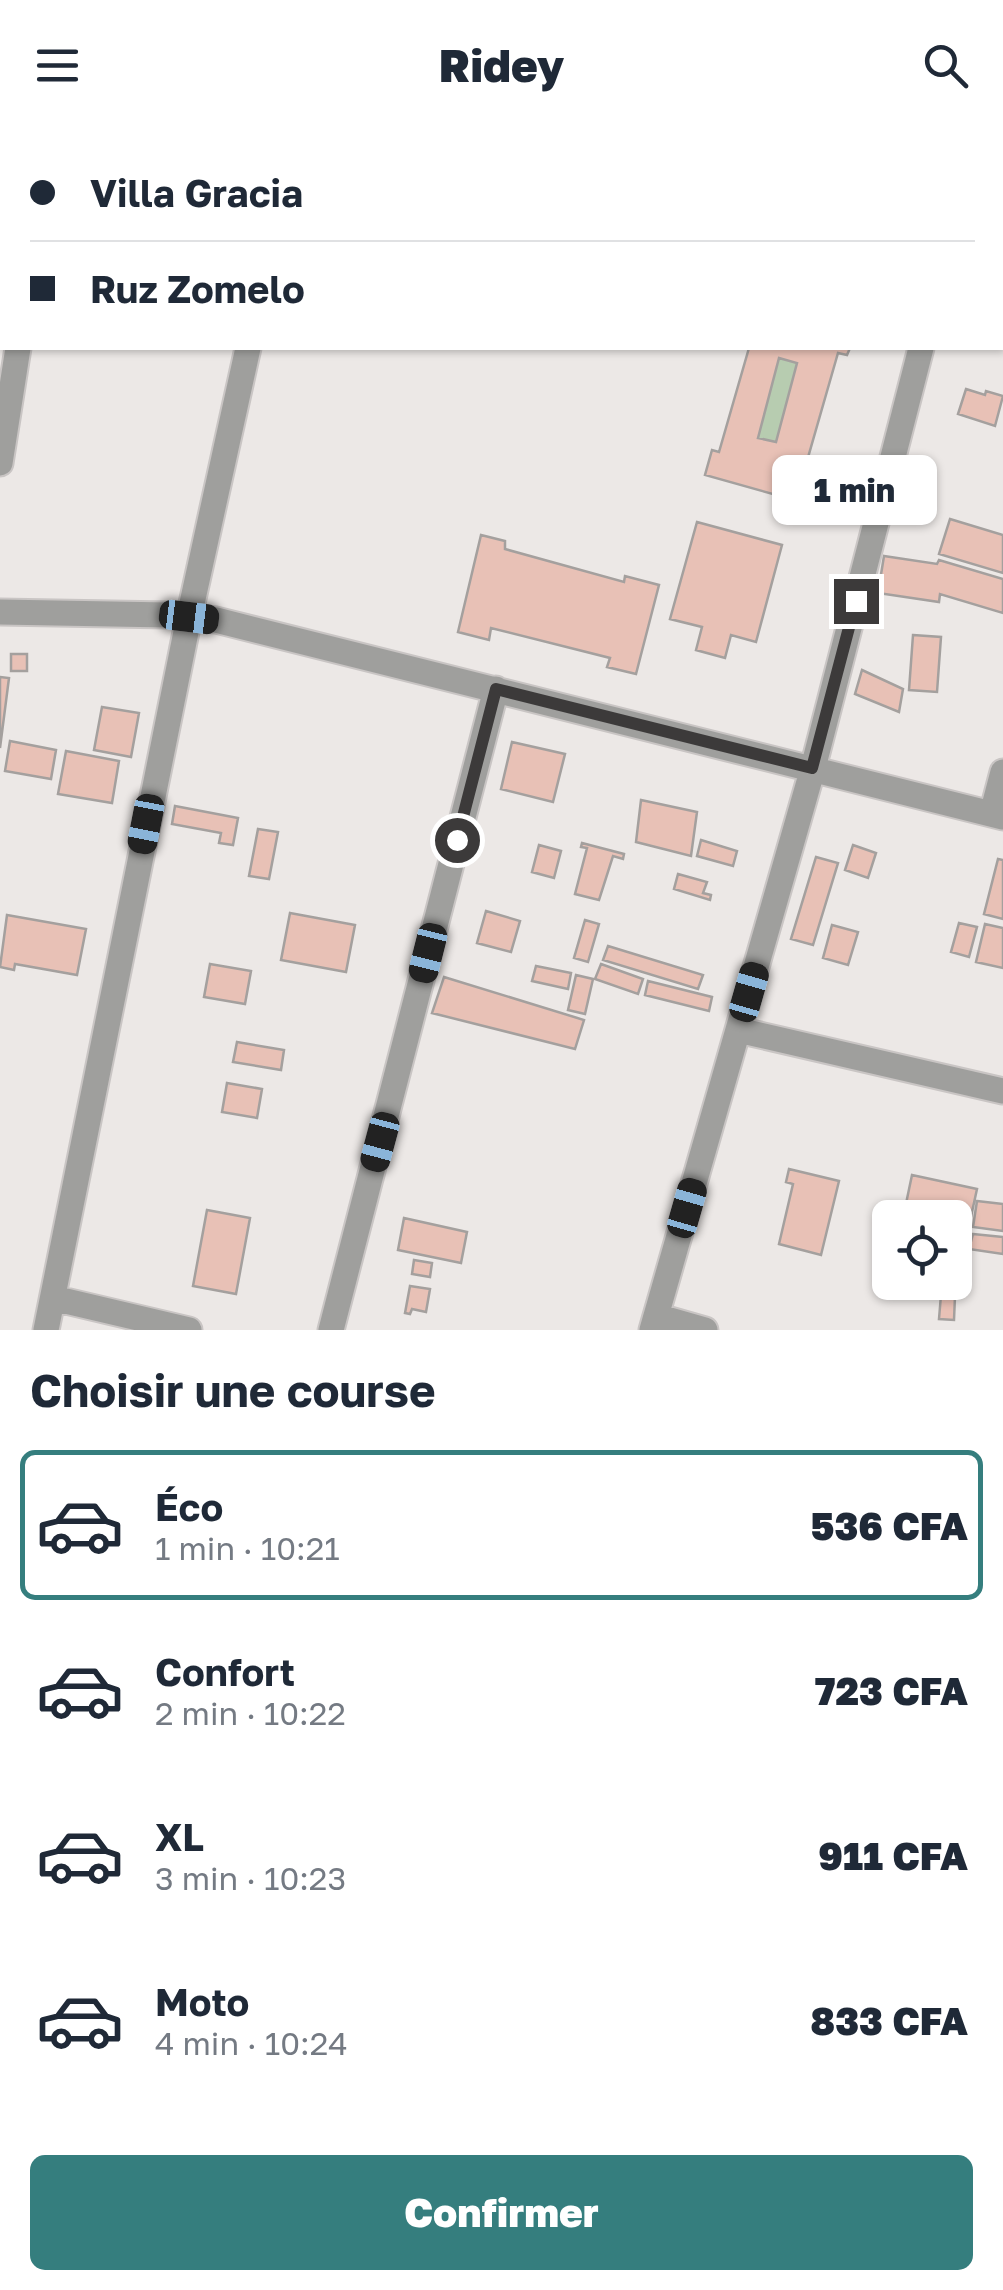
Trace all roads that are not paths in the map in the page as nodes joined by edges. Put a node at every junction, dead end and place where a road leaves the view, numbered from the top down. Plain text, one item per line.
1 (18, 350) edge
2 (248, 350) edge
3 (920, 350) edge
4 (0, 463) edge
5 (0, 612) edge
6 (189, 617) junction
7 (496, 689) junction
8 (812, 768) junction
9 (1003, 772) edge
10 (997, 815) edge
11 (738, 1030) junction
12 (1003, 1091) edge
13 (53, 1298) junction
14 (654, 1323) edge
15 (46, 1330) edge
16 (189, 1330) edge
17 (331, 1330) edge
18 (705, 1330) edge

1 - 4 street
2 - 6 street
3 - 8 street
5 - 6 street
6 - 7 street
6 - 13 street
7 - 8 street
7 - 17 street
8 - 10 street
8 - 11 street
9 - 10 street
11 - 12 street
11 - 14 street
13 - 15 street
13 - 16 street
14 - 18 street

